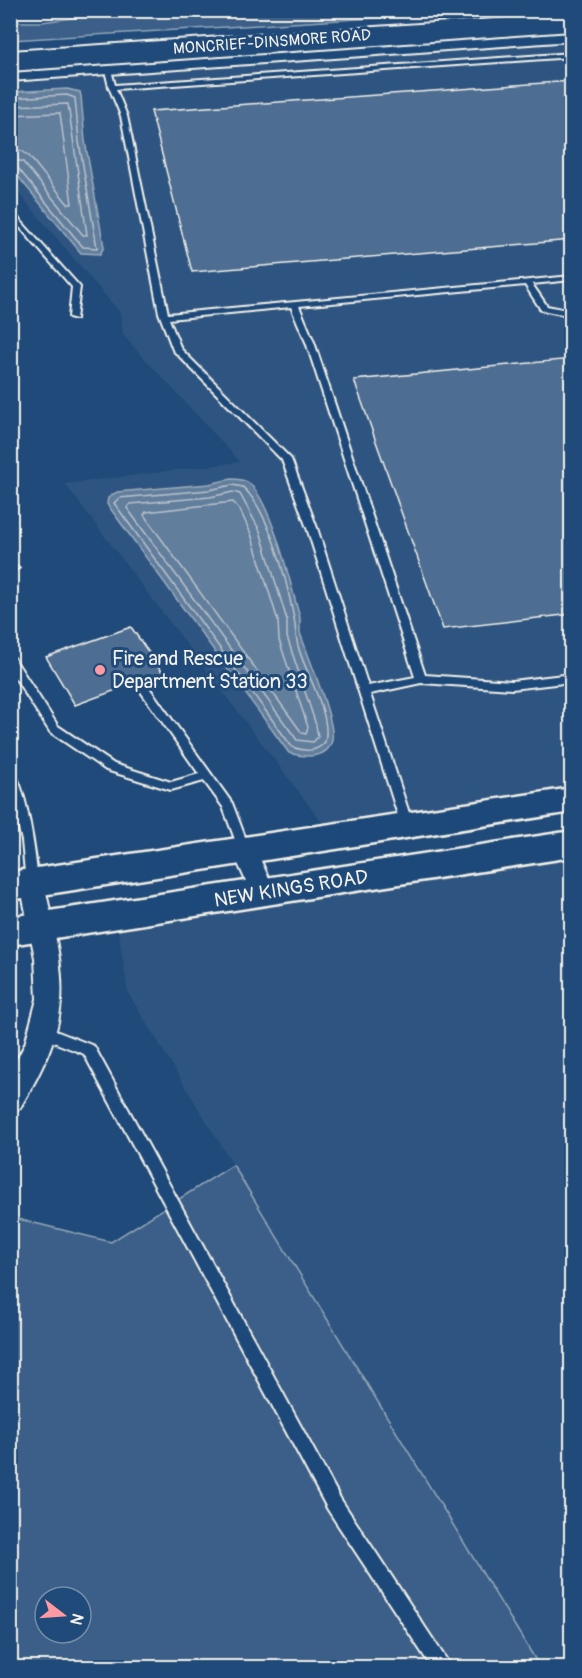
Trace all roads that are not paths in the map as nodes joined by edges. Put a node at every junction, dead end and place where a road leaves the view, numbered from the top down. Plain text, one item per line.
1 (572, 37) edge
2 (572, 55) edge
3 (108, 70) junction
4 (10, 77) edge
5 (112, 87) junction
6 (10, 211) edge
7 (572, 278) edge
8 (527, 282) junction
9 (294, 304) junction
10 (572, 314) edge
11 (73, 317) dead end
12 (164, 317) junction
13 (10, 661) edge
14 (572, 678) edge
15 (421, 679) junction
16 (144, 689) dead end
17 (365, 691) junction
18 (10, 773) edge
19 (207, 776) junction
20 (572, 800) edge
21 (407, 825) junction
22 (572, 844) edge
23 (244, 850) junction
24 (21, 884) edge
25 (263, 892) junction
26 (25, 929) edge
27 (43, 1032) junction
28 (10, 1099) edge
29 (443, 1668) edge

1 - 3 street, MONCRIEF-DINSMORE ROAD
2 - 5 lane
3 - 4 street, MONCRIEF-DINSMORE ROAD
3 - 5 lane
5 - 12 lane
6 - 11 lane
7 - 8 lane
8 - 9 lane
8 - 10 lane
9 - 12 lane
9 - 15 lane
12 - 17 lane
13 - 19 lane
14 - 15 lane
15 - 17 lane
16 - 19 lane
17 - 21 lane
18 - 24 lane
19 - 23 lane
20 - 21 highway
21 - 23 highway
22 - 25 highway, NEW KINGS ROAD
23 - 24 highway
23 - 25 street
24 - 26 street
25 - 26 highway, NEW KINGS ROAD
26 - 27 street
27 - 28 street
27 - 29 lane

